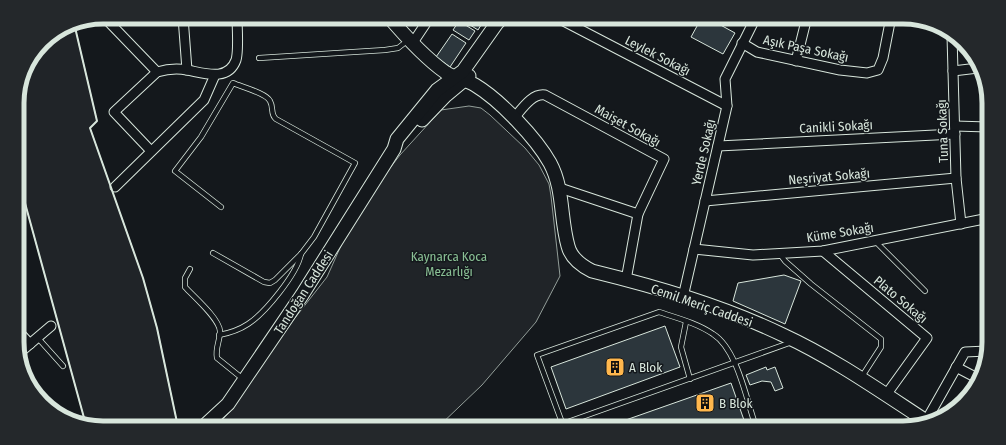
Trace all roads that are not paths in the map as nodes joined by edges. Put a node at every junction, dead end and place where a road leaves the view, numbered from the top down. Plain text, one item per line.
1 (111, 24) edge
2 (184, 24) edge
3 (237, 24) edge
4 (395, 24) edge
5 (424, 24) edge
6 (502, 24) edge
7 (569, 24) edge
8 (752, 24) edge
9 (805, 24) edge
10 (890, 24) edge
11 (952, 41) edge
12 (410, 42) junction
13 (742, 43) junction
14 (259, 58) dead end
15 (796, 61) junction
16 (974, 69) edge
17 (187, 70) junction
18 (953, 71) junction
19 (157, 72) junction
20 (215, 75) junction
21 (457, 82) junction
22 (727, 106) junction
23 (514, 118) junction
24 (982, 128) edge
25 (955, 130) junction
26 (718, 146) junction
27 (540, 148) junction
28 (151, 151) junction
29 (956, 178) junction
30 (115, 187) dead end
31 (560, 188) junction
32 (705, 201) junction
33 (220, 207) dead end
34 (638, 214) junction
35 (982, 220) edge
36 (961, 224) junction
37 (877, 240) junction
38 (694, 249) junction
39 (823, 251) junction
40 (779, 252) junction
41 (213, 253) dead end
42 (301, 254) junction
43 (190, 269) dead end
44 (626, 280) junction
45 (925, 291) dead end
46 (683, 297) junction
47 (686, 322) junction
48 (51, 326) dead end
49 (220, 335) junction
50 (37, 337) junction
51 (24, 338) edge
52 (795, 341) junction
53 (30, 344) junction
54 (25, 348) edge
55 (981, 351) edge
56 (735, 363) junction
57 (63, 366) dead end
58 (956, 367) junction
59 (974, 376) edge
60 (690, 379) junction
61 (860, 379) junction
62 (244, 380) junction
63 (886, 395) junction
64 (928, 417) edge
65 (922, 418) edge
66 (210, 421) edge
67 (561, 421) edge
68 (577, 421) edge
69 (754, 421) edge

1 - 19 street
2 - 17 street
3 - 20 street
4 - 12 street, Cemil Meriç Caddesi
5 - 12 street
6 - 21 street, Tandoğan Caddesi
7 - 22 street, Leylek Sokağı
8 - 13 street, Yerde Sokağı
9 - 15 street
10 - 15 street, Aşık Paşa Sokağı
11 - 18 street, Tuna Sokağı
12 - 14 lane
12 - 21 street, Cemil Meriç Caddesi
13 - 15 street, Aşık Paşa Sokağı
13 - 22 street, Yerde Sokağı
16 - 18 street
17 - 19 street
17 - 20 street
18 - 25 street, Tuna Sokağı
19 - 28 street
20 - 28 street
21 - 23 street, Cemil Meriç Caddesi
21 - 27 street, Cemil Meriç Caddesi
21 - 62 street, Tandoğan Caddesi
22 - 26 street, Yerde Sokağı
23 - 27 street, Cemil Meriç Caddesi
23 - 34 street, Maişet Sokağı
24 - 25 street, Canikli Sokağı
25 - 26 street, Canikli Sokağı
25 - 29 street, Tuna Sokağı
26 - 32 street, Yerde Sokağı
27 - 31 street, Cemil Meriç Caddesi
28 - 30 street
29 - 32 street, Neşriyat Sokağı
29 - 36 street, Tuna Sokağı
31 - 34 street
31 - 44 street, Cemil Meriç Caddesi
32 - 38 street, Yerde Sokağı
33 - 42 lane
34 - 44 street, Maişet Sokağı
35 - 36 street, Küme Sokağı
36 - 37 street, Küme Sokağı
37 - 39 street, Küme Sokağı
37 - 45 lane
38 - 40 street, Küme Sokağı
38 - 46 street, Yerde Sokağı
39 - 40 street, Küme Sokağı
39 - 63 street, Plato Sokağı
40 - 61 lane
41 - 42 lane
42 - 49 lane
43 - 49 lane
44 - 46 street, Cemil Meriç Caddesi
46 - 52 street, Cemil Meriç Caddesi
47 - 56 lane
47 - 60 lane
47 - 67 lane
48 - 50 street
49 - 62 lane
50 - 53 street
50 - 57 lane
51 - 53 street
52 - 56 lane
52 - 61 street, Cemil Meriç Caddesi
53 - 54 street
55 - 58 street
56 - 60 lane
56 - 69 lane
58 - 59 street
58 - 64 street
60 - 68 lane
61 - 63 street, Cemil Meriç Caddesi
62 - 66 street, Tandoğan Caddesi
63 - 65 street, Cemil Meriç Caddesi

